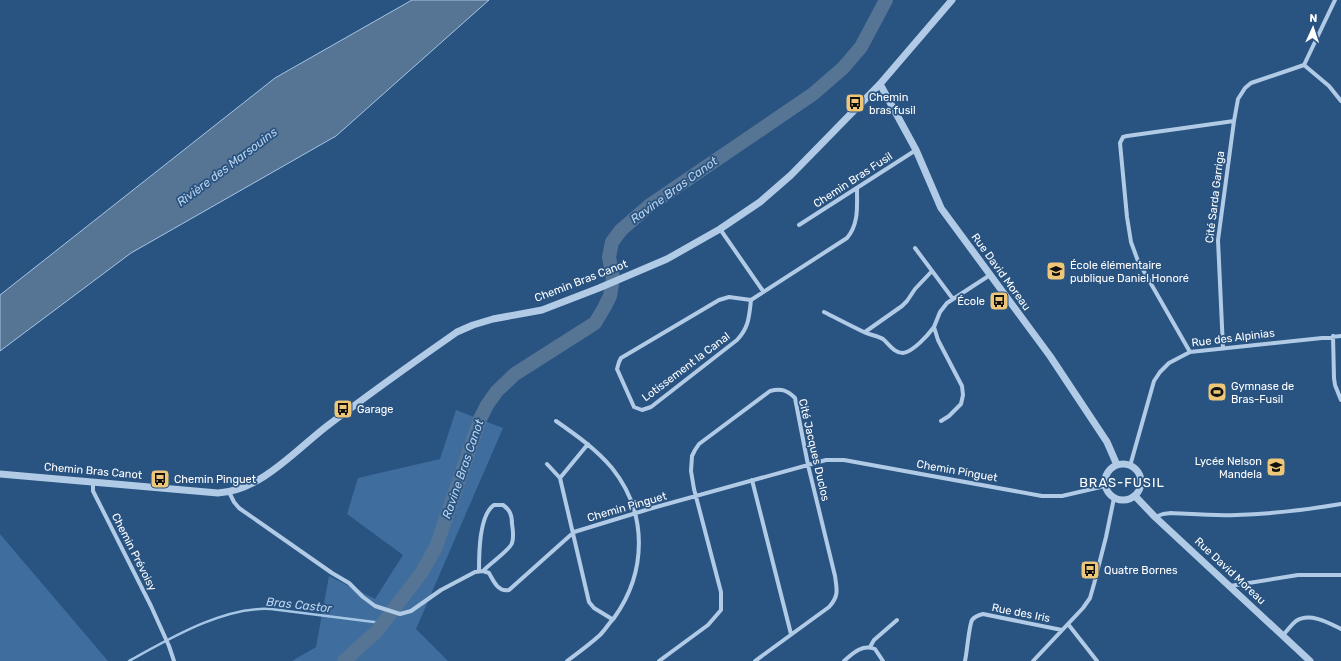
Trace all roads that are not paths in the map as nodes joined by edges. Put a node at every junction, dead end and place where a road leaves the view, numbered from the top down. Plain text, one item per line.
1 (952, 0) edge
2 (1335, 0) edge
3 (1304, 65) junction
4 (880, 84) junction
5 (1341, 101) edge
6 (1234, 122) junction
7 (916, 150) junction
8 (857, 189) junction
9 (799, 225) dead end
10 (720, 229) junction
11 (915, 248) dead end
12 (932, 271) junction
13 (990, 275) junction
14 (763, 291) junction
15 (953, 299) junction
16 (750, 300) junction
17 (824, 312) dead end
18 (934, 327) junction
19 (865, 332) junction
20 (1333, 336) junction
21 (1341, 336) edge
22 (1224, 348) junction
23 (1190, 352) junction
24 (1341, 400) edge
25 (556, 420) dead end
26 (941, 421) dead end
27 (588, 444) junction
28 (547, 464) dead end
29 (808, 465) junction
30 (1116, 465) junction
31 (1130, 466) junction
32 (0, 474) edge
33 (560, 478) junction
34 (752, 480) junction
35 (93, 482) junction
36 (1105, 486) junction
37 (229, 492) junction
38 (696, 496) junction
39 (1135, 496) junction
40 (1114, 498) junction
41 (1341, 504) edge
42 (636, 513) junction
43 (1155, 517) junction
44 (574, 532) junction
45 (481, 571) junction
46 (1341, 575) edge
47 (1230, 586) junction
48 (612, 619) junction
49 (897, 620) dead end
50 (1068, 624) junction
51 (1341, 629) edge
52 (1062, 630) junction
53 (791, 634) junction
54 (1282, 635) junction
55 (870, 647) junction
56 (174, 661) edge
57 (567, 661) edge
58 (659, 661) edge
59 (755, 661) edge
60 (844, 661) edge
61 (883, 661) edge
62 (965, 661) edge
63 (1033, 661) edge
64 (1097, 661) edge
65 (1310, 661) edge

1 - 4 street, Chemin Bras Canot
2 - 3 street
3 - 5 street
3 - 6 street, Cité Sarda Garriga
4 - 7 street, Rue David Moreau
4 - 10 street, Chemin Bras Canot
6 - 22 street, Cité Sarda Garriga
6 - 23 street
7 - 8 street, Chemin Bras Fusil
7 - 13 street, Rue David Moreau
8 - 9 street, Chemin Bras Fusil
8 - 14 street
10 - 14 street
10 - 37 street, Chemin Bras Canot
11 - 12 street
12 - 15 street
12 - 19 street
13 - 15 street
13 - 30 street, Rue David Moreau
14 - 16 street
15 - 18 street
16 - 16 street, Lotissement la Canal
17 - 19 street
18 - 19 street
18 - 26 street
20 - 21 street, Rue des Alpinias
20 - 22 street, Rue des Alpinias
20 - 24 street
22 - 23 street, Rue des Alpinias
23 - 31 street, Rue des Alpinias
25 - 27 street
27 - 33 street
27 - 42 street
28 - 33 street
29 - 34 street, Chemin Pinguet
29 - 36 street, Chemin Pinguet
29 - 38 street, Cité Jacques Duclos
29 - 53 street, Cité Jacques Duclos
30 - 31 street
30 - 36 street
31 - 39 street
32 - 35 street, Chemin Bras Canot
33 - 44 street
34 - 38 street, Chemin Pinguet
34 - 53 street
35 - 37 street, Chemin Bras Canot
35 - 56 street, Chemin Prévoisy
36 - 40 street
37 - 45 street
38 - 42 street, Chemin Pinguet
38 - 58 street, Cité Jacques Duclos
39 - 40 street
39 - 43 street, Rue David Moreau
40 - 50 street
41 - 43 street
42 - 44 street, Chemin Pinguet
42 - 48 street
43 - 47 street, Rue David Moreau
44 - 45 street, Chemin Pinguet
44 - 48 street
45 - 45 street
46 - 47 street
47 - 54 street, Rue David Moreau
48 - 57 street
49 - 55 street
50 - 52 street
50 - 64 street
51 - 54 street
52 - 62 street, Rue des Iris
52 - 63 street
53 - 59 street, Cité Jacques Duclos
54 - 65 street, Rue David Moreau
55 - 60 street
55 - 61 street

